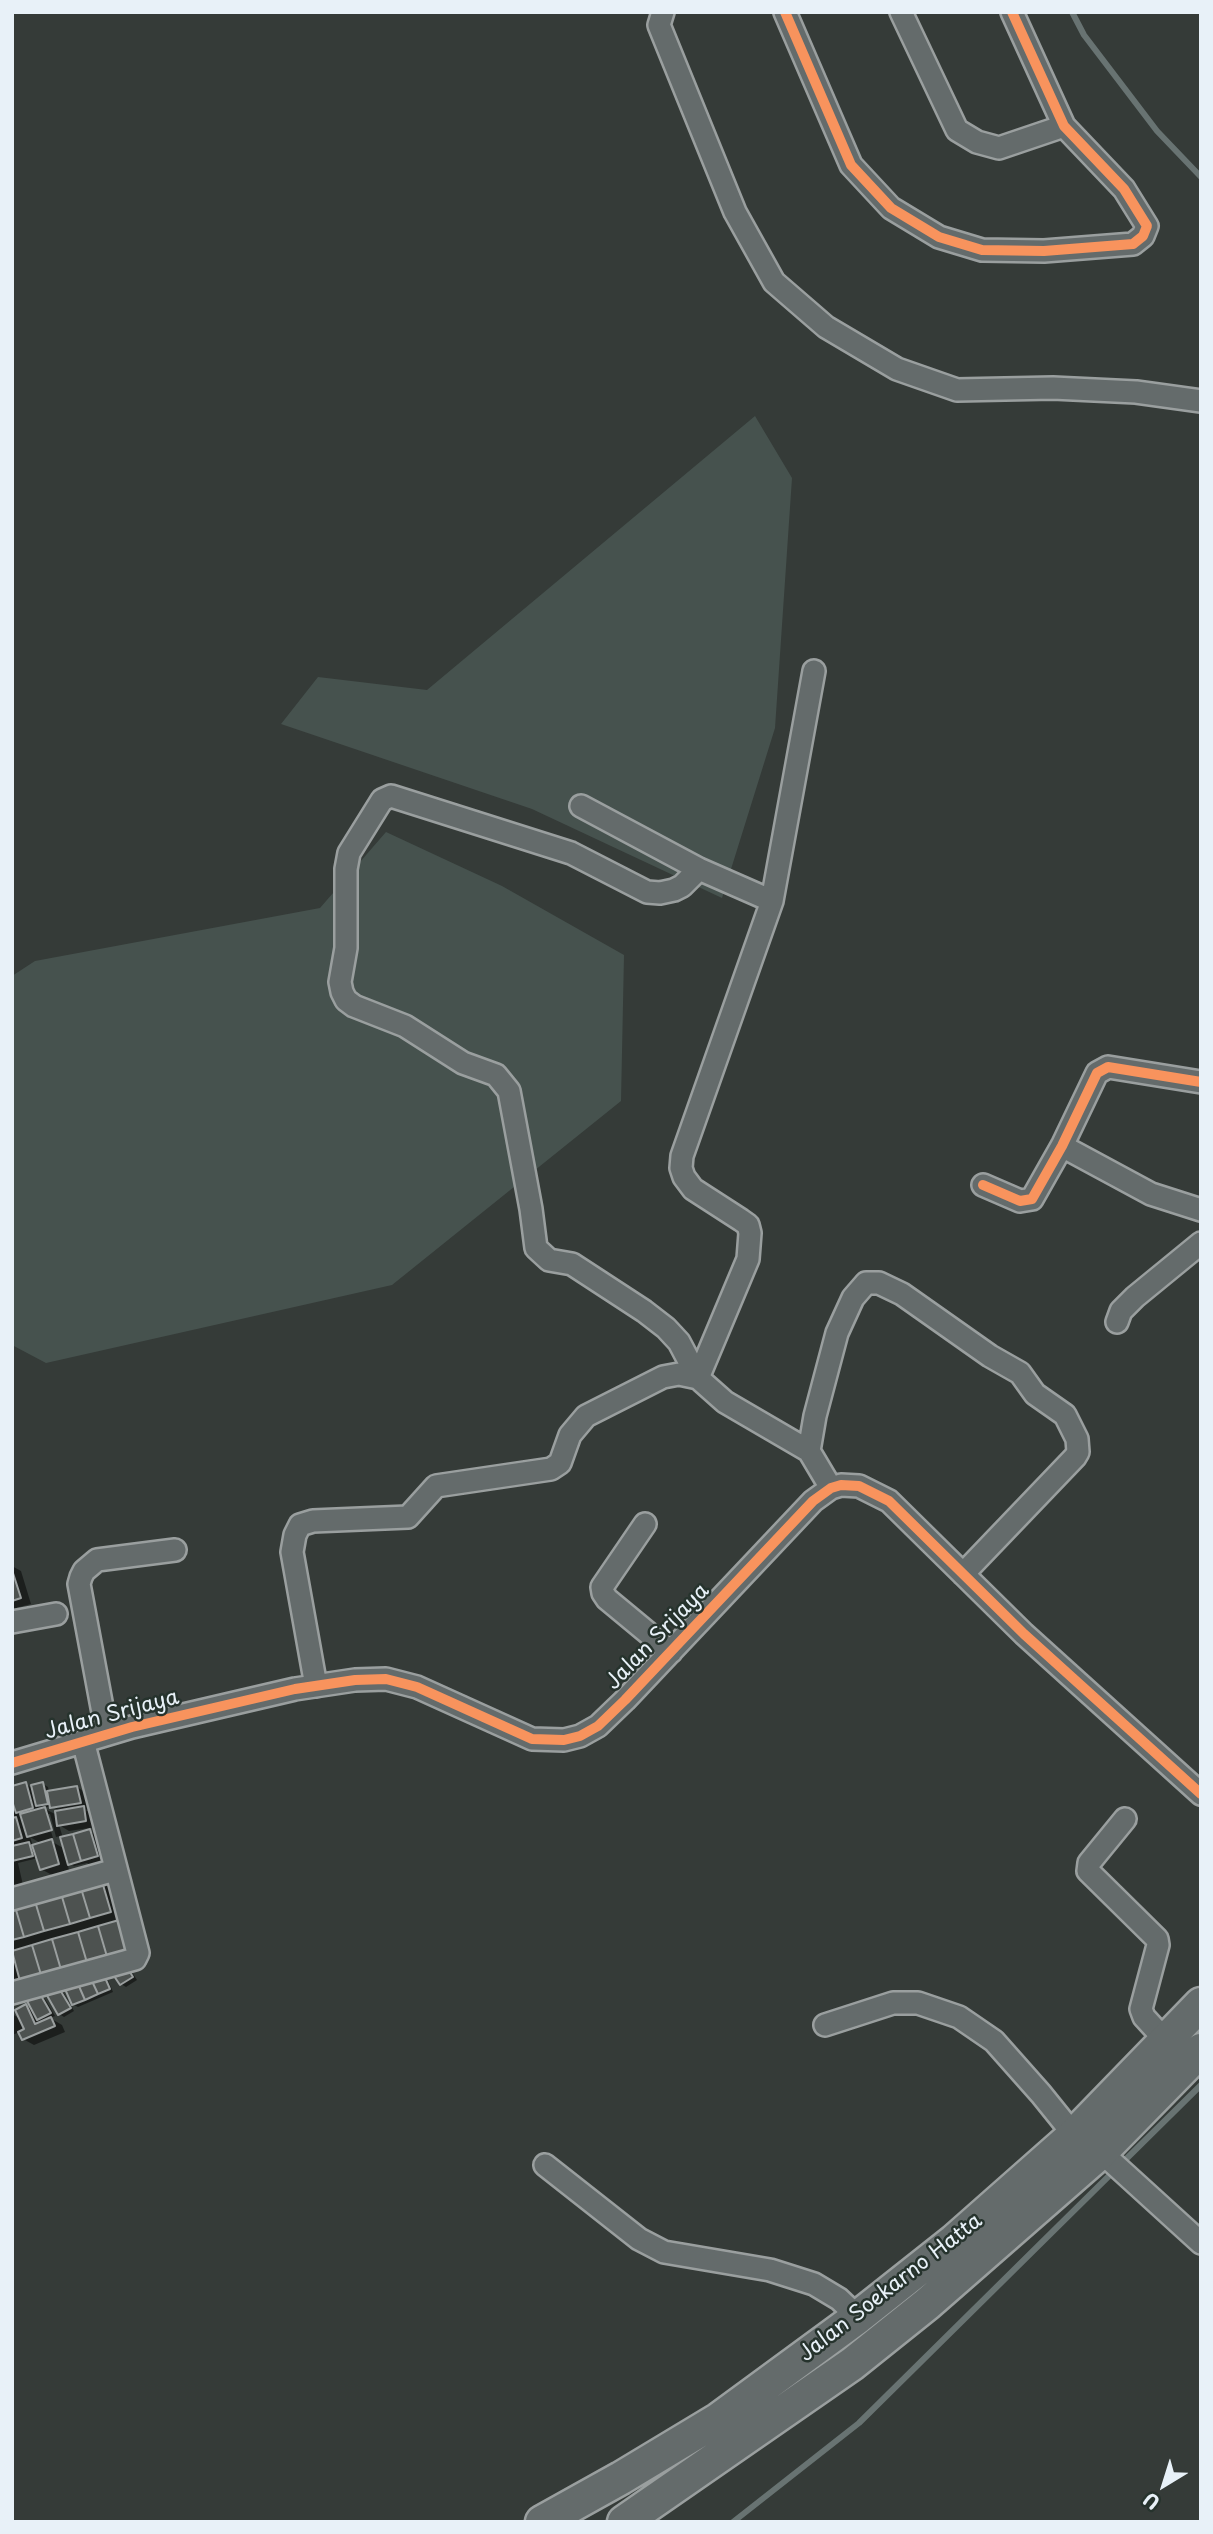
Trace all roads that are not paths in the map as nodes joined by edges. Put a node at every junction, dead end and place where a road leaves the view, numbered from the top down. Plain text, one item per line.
1 (663, 12) edge
2 (785, 12) edge
3 (901, 12) edge
4 (1012, 12) edge
5 (1064, 126) junction
6 (1201, 401) edge
7 (814, 671) dead end
8 (581, 806) dead end
9 (699, 869) junction
10 (772, 901) junction
11 (1201, 1082) edge
12 (1062, 1146) junction
13 (983, 1185) dead end
14 (1201, 1210) edge
15 (1201, 1243) edge
16 (1117, 1322) dead end
17 (698, 1378) junction
18 (809, 1451) junction
19 (831, 1488) junction
20 (645, 1524) dead end
21 (175, 1550) dead end
22 (963, 1574) junction
23 (56, 1614) dead end
24 (12, 1622) edge
25 (671, 1652) junction
26 (316, 1686) junction
27 (107, 1734) junction
28 (83, 1741) junction
29 (12, 1763) edge
30 (1201, 1794) edge
31 (1125, 1819) dead end
32 (116, 1870) junction
33 (12, 1899) edge
34 (12, 1993) edge
35 (1201, 2004) edge
36 (825, 2025) dead end
37 (1166, 2041) junction
38 (1201, 2050) edge
39 (1074, 2135) junction
40 (1107, 2158) junction
41 (545, 2165) dead end
42 (1201, 2243) edge
43 (858, 2317) junction
44 (542, 2522) edge
45 (624, 2522) edge

1 - 6 street
2 - 5 street
3 - 5 street
4 - 5 street
7 - 10 street
8 - 9 street
9 - 10 street
9 - 17 street
10 - 17 street
11 - 12 street
12 - 13 street
12 - 14 street
15 - 16 street
17 - 18 street
17 - 26 street
18 - 19 street
18 - 22 street
19 - 22 street
19 - 25 street, Jalan Srijaya
20 - 25 street
21 - 27 street
22 - 30 street
23 - 24 street
25 - 26 street, Jalan Srijaya
26 - 27 street, Jalan Srijaya
27 - 28 street, Jalan Srijaya
28 - 29 street, Jalan Srijaya
28 - 32 street
31 - 37 street
32 - 33 street
32 - 34 street
35 - 37 highway, Jalan Soekarno Hatta
36 - 39 street
37 - 39 highway, Jalan Soekarno Hatta
38 - 40 highway, Jalan Soekarno Hatta
39 - 43 highway, Jalan Soekarno Hatta
40 - 42 street
40 - 45 highway, Jalan Soekarno Hatta
41 - 43 street
43 - 44 highway, Jalan Soekarno Hatta

